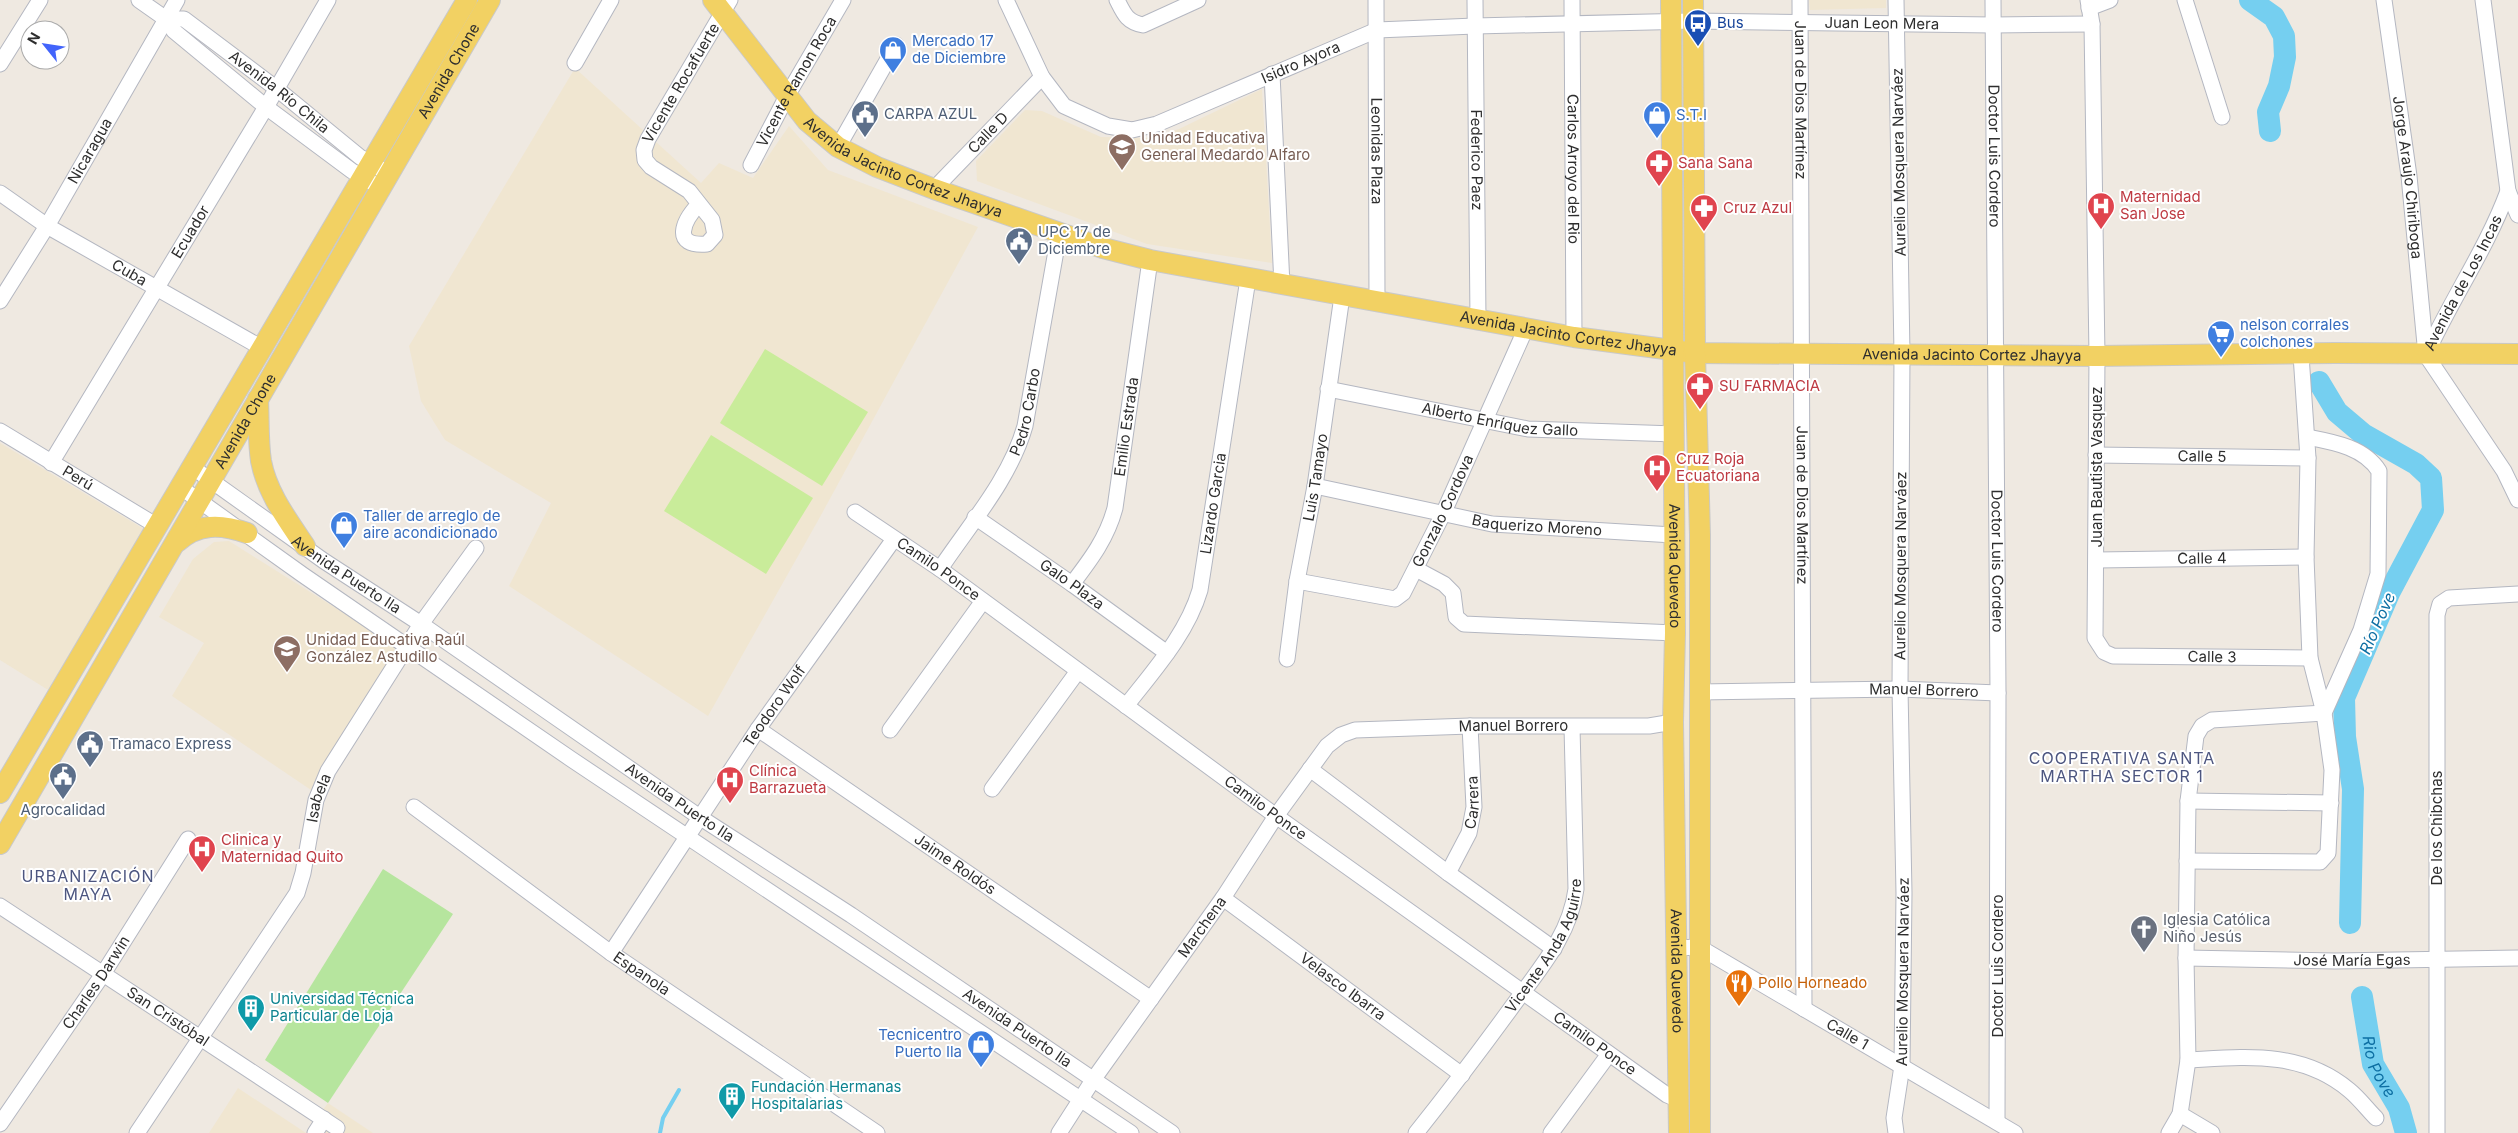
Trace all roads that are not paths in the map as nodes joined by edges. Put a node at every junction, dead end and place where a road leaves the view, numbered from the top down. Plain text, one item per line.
1 (40, 0) edge
2 (139, 0) edge
3 (177, 0) edge
4 (328, 0) edge
5 (467, 0) edge
6 (490, 0) edge
7 (611, 0) edge
8 (843, 0) edge
9 (1006, 0) edge
10 (1117, 0) edge
11 (1198, 0) edge
12 (1376, 0) edge
13 (1475, 0) edge
14 (1572, 0) edge
15 (1671, 0) edge
16 (1693, 0) edge
17 (1800, 0) edge
18 (1896, 0) edge
19 (1993, 0) edge
20 (2110, 0) edge
21 (2184, 0) edge
22 (2384, 0) edge
23 (2483, 0) edge
24 (722, 4) edge
25 (2089, 4) edge
26 (166, 19) junction
27 (1693, 21) junction
28 (1671, 22) junction
29 (1896, 22) junction
30 (1799, 23) junction
31 (1573, 24) junction
32 (2092, 24) junction
33 (1993, 25) junction
34 (1475, 26) junction
35 (1376, 30) junction
36 (896, 45) dead end
37 (575, 63) dead end
38 (0, 64) edge
39 (1272, 74) junction
40 (1042, 77) junction
41 (277, 89) junction
42 (787, 96) junction
43 (266, 107) junction
44 (2222, 117) dead end
45 (838, 147) junction
46 (751, 165) dead end
47 (367, 170) junction
48 (385, 181) junction
49 (934, 189) junction
50 (2508, 191) junction
51 (0, 193) edge
52 (699, 204) dead end
53 (2518, 216) edge
54 (47, 226) junction
55 (1059, 234) junction
56 (1150, 260) junction
57 (1248, 279) junction
58 (1282, 285) junction
59 (157, 289) junction
60 (1342, 296) junction
61 (0, 301) edge
62 (1377, 302) junction
63 (1478, 320) junction
64 (1526, 328) junction
65 (1574, 337) junction
66 (262, 348) junction
67 (1673, 350) junction
68 (1696, 353) junction
69 (1902, 354) junction
70 (1996, 354) junction
71 (2305, 354) junction
72 (2518, 354) edge
73 (1802, 355) junction
74 (2426, 355) junction
75 (2097, 356) junction
76 (1328, 389) junction
77 (258, 399) junction
78 (1486, 419) junction
79 (0, 431) edge
80 (1674, 434) junction
81 (2307, 437) junction
82 (2096, 455) junction
83 (2308, 458) junction
84 (51, 462) junction
85 (192, 467) junction
86 (211, 481) junction
87 (1315, 486) junction
88 (180, 487) junction
89 (2518, 500) edge
90 (199, 501) junction
91 (855, 512) dead end
92 (1443, 514) junction
93 (975, 517) junction
94 (157, 526) junction
95 (247, 533) junction
96 (1673, 535) junction
97 (894, 539) junction
98 (305, 546) junction
99 (172, 547) junction
100 (476, 548) dead end
101 (2306, 557) junction
102 (2097, 560) junction
103 (940, 569) junction
104 (1416, 569) junction
105 (1297, 581) junction
106 (1072, 584) junction
107 (2518, 594) edge
108 (983, 601) junction
109 (420, 624) junction
110 (1675, 633) junction
111 (407, 645) junction
112 (1167, 653) junction
113 (2113, 656) joint
114 (2310, 658) junction
115 (1287, 659) dead end
116 (1078, 671) junction
117 (1900, 689) junction
118 (1699, 692) junction
119 (1802, 692) junction
120 (1998, 693) junction
121 (1126, 706) junction
122 (2324, 714) junction
123 (1674, 722) junction
124 (1470, 726) junction
125 (1572, 727) junction
126 (758, 730) junction
127 (890, 730) dead end
128 (1355, 730) joint
129 (1310, 769) junction
130 (992, 789) dead end
131 (0, 793) edge
132 (2188, 801) junction
133 (2331, 803) junction
134 (414, 806) dead end
135 (1276, 816) junction
136 (701, 818) junction
137 (688, 835) junction
138 (188, 839) dead end
139 (0, 844) edge
140 (2187, 862) junction
141 (1448, 874) junction
142 (1223, 898) junction
143 (0, 906) edge
144 (1699, 947) junction
145 (1676, 948) junction
146 (1554, 949) junction
147 (611, 953) junction
148 (2186, 958) junction
149 (2518, 958) edge
150 (2437, 960) junction
151 (103, 974) junction
152 (1522, 992) junction
153 (1150, 999) junction
154 (1804, 1009) junction
155 (201, 1038) junction
156 (1609, 1054) junction
157 (2188, 1060) junction
158 (1902, 1066) junction
159 (1462, 1076) junction
160 (1093, 1080) junction
161 (1679, 1100) junction
162 (1080, 1101) junction
163 (2180, 1114) junction
164 (2376, 1118) dead end
165 (1997, 1122) junction
166 (0, 1124) edge
167 (137, 1133) edge
168 (315, 1133) edge
169 (877, 1133) edge
170 (1059, 1133) edge
171 (1131, 1133) edge
172 (1172, 1133) edge
173 (1416, 1133) edge
174 (1551, 1133) edge
175 (1679, 1133) edge
176 (1700, 1133) edge
177 (1896, 1133) edge
178 (2015, 1133) edge
179 (2168, 1133) edge
180 (2212, 1133) edge
181 (2437, 1133) edge

1 - 38 street
2 - 26 street, Avenida Río Chila
3 - 26 street, Nicaragua
4 - 41 street, Ecuador
5 - 47 main road, Avenida Chone
6 - 48 main road, Avenida Chone
7 - 37 street
8 - 42 street, Vicente Ramon Roca
9 - 40 street, Isidro Ayora
10 - 11 street
12 - 35 street, Leonidas Plaza
13 - 34 street, Federico Paez
14 - 31 street, Carlos Arroyo del Rio
15 - 28 main road, Avenida Quevedo
16 - 27 main road, Avenida Quevedo
17 - 30 street, Juan de Dios Martínez
18 - 29 street, Aurelio Mosquera Narváez
19 - 33 street, Doctor Luis Cordero
20 - 25 street
21 - 44 street
22 - 74 street, Jorge Araujo Chiriboga
23 - 50 street, Avenida de Los Incas
24 - 42 main road, Avenida Jacinto Cortez Jhayya
24 - 52 street, Vicente Rocafuerte
25 - 32 street, Juan Bautista Vasquez
26 - 41 street, Avenida Río Chila
26 - 43 street, Avenida Río Chila
26 - 54 street, Nicaragua
27 - 28 street, Juan Leon Mera
27 - 30 street, Juan Leon Mera
27 - 68 main road, Avenida Quevedo
28 - 31 street, Isidro Ayora
28 - 67 main road, Avenida Quevedo
29 - 30 street, Juan Leon Mera
29 - 33 street, Juan Leon Mera
29 - 69 street, Aurelio Mosquera Narváez
30 - 73 street, Juan de Dios Martínez
31 - 34 street, Isidro Ayora
31 - 65 street, Carlos Arroyo del Rio
32 - 33 street, Juan Leon Mera
32 - 75 street, Juan Bautista Vasquez
33 - 70 street, Doctor Luis Cordero
34 - 35 street, Isidro Ayora
34 - 63 street, Federico Paez
35 - 39 street, Isidro Ayora
35 - 62 street, Leonidas Plaza
36 - 45 street
39 - 40 street, Isidro Ayora
39 - 58 street
40 - 49 street, Calle D
41 - 43 street, Ecuador
41 - 47 street, Avenida Río Chila
42 - 45 main road, Avenida Jacinto Cortez Jhayya
42 - 46 street, Vicente Ramon Roca
43 - 47 street, Avenida Río Chila
43 - 59 street, Ecuador
45 - 49 main road, Avenida Jacinto Cortez Jhayya
47 - 48 street, Avenida Río Chila
47 - 66 main road, Avenida Chone
48 - 77 main road, Avenida Chone
49 - 55 main road, Avenida Jacinto Cortez Jhayya
50 - 53 street, Avenida de Los Incas
50 - 74 street, Avenida de Los Incas
51 - 54 street, Cuba
54 - 59 street, Cuba
54 - 61 street, Nicaragua
55 - 56 main road, Avenida Jacinto Cortez Jhayya
55 - 93 street, Pedro Carbo
56 - 57 main road, Avenida Jacinto Cortez Jhayya
56 - 106 street, Emilio Estrada
57 - 58 main road, Avenida Jacinto Cortez Jhayya
57 - 112 street, Lizardo Garcia
58 - 60 main road, Avenida Jacinto Cortez Jhayya
59 - 66 street, Cuba
59 - 84 street, Ecuador
60 - 62 main road, Avenida Jacinto Cortez Jhayya
60 - 76 street, Luis Tamayo
62 - 63 main road, Avenida Jacinto Cortez Jhayya
63 - 64 main road, Avenida Jacinto Cortez Jhayya
64 - 65 main road, Avenida Jacinto Cortez Jhayya
64 - 78 street, Gonzalo Cordova
65 - 67 main road, Avenida Jacinto Cortez Jhayya
66 - 85 main road, Avenida Chone
67 - 68 main road, Avenida Jacinto Cortez Jhayya
67 - 80 main road, Avenida Quevedo
68 - 73 main road, Avenida Jacinto Cortez Jhayya
68 - 118 main road, Avenida Quevedo
69 - 70 main road, Avenida Jacinto Cortez Jhayya
69 - 73 main road, Avenida Jacinto Cortez Jhayya
69 - 117 street, Aurelio Mosquera Narváez
70 - 75 main road, Avenida Jacinto Cortez Jhayya
70 - 120 street, Doctor Luis Cordero
71 - 74 main road, Avenida Jacinto Cortez Jhayya
71 - 75 main road, Avenida Jacinto Cortez Jhayya
71 - 81 street
72 - 74 main road, Avenida Jacinto Cortez Jhayya
73 - 119 street, Juan de Dios Martínez
74 - 89 street, Avenida de Los Incas
75 - 82 street, Juan Bautista Vasquez
76 - 78 street, Alberto Enríquez Gallo
76 - 87 street, Luis Tamayo
77 - 86 main road, Avenida Chone
77 - 98 main road
78 - 80 street, Alberto Enríquez Gallo
78 - 92 street, Gonzalo Cordova
79 - 84 street, Perú
80 - 96 main road, Avenida Quevedo
81 - 83 street
81 - 122 street
82 - 83 street, Calle 5
82 - 102 street, Juan Bautista Vasquez
83 - 101 street
84 - 94 street, Perú
85 - 86 street, Avenida Puerto Ila
85 - 88 main road, Avenida Chone
86 - 90 main road, Avenida Chone
86 - 98 street, Avenida Puerto Ila
87 - 92 street, Baquerizo Moreno
87 - 105 street, Luis Tamayo
88 - 90 street, Avenida Puerto Ila
88 - 94 main road, Avenida Chone
90 - 95 street, Avenida Puerto Ila
90 - 99 main road, Avenida Chone
91 - 97 street, Camilo Ponce
92 - 96 street, Baquerizo Moreno
92 - 104 street, Gonzalo Cordova
93 - 103 street, Pedro Carbo
93 - 106 street, Galo Plaza
94 - 131 main road, Avenida Chone
95 - 99 main road
95 - 111 street, Avenida Puerto Ila
96 - 110 main road, Avenida Quevedo
97 - 103 street, Camilo Ponce
97 - 126 street, Teodoro Wolf
98 - 109 street, Avenida Puerto Ila
99 - 139 main road, Avenida Chone
100 - 109 street, Isabela
101 - 102 street, Calle 4
101 - 114 street
102 - 113 street, Juan Bautista Vasquez
103 - 108 street, Camilo Ponce
104 - 105 street, Gonzalo Cordova
104 - 110 street
105 - 115 street, Luis Tamayo
106 - 112 street, Galo Plaza
107 - 150 street, De los Chibchas
108 - 116 street, Camilo Ponce
108 - 127 street
109 - 111 street, Isabela
109 - 136 street, Avenida Puerto Ila
110 - 123 main road, Avenida Quevedo
111 - 137 street, Avenida Puerto Ila
111 - 155 street, Isabela
112 - 121 street, Lizardo Garcia
113 - 114 street, Calle 3
114 - 122 street
116 - 121 street, Camilo Ponce
116 - 130 street
117 - 119 street, Manuel Borrero
117 - 120 street, Manuel Borrero
117 - 158 street, Aurelio Mosquera Narváez
118 - 119 street, Manuel Borrero
118 - 144 main road, Avenida Quevedo
119 - 154 street, Juan de Dios Martínez
120 - 165 street, Doctor Luis Cordero
121 - 135 street, Camilo Ponce
122 - 132 street
122 - 133 street
123 - 125 street, Manuel Borrero
123 - 145 main road, Avenida Quevedo
124 - 125 street, Manuel Borrero
124 - 128 street, Manuel Borrero
124 - 141 street, Carrera
125 - 146 street, Vicente Anda Aguirre
126 - 136 street, Teodoro Wolf
126 - 153 street, Jaime Roldós
128 - 129 street, Marchena
129 - 135 street, Marchena
129 - 141 street
132 - 133 street
132 - 140 street
133 - 140 street
134 - 147 street, Espanola
135 - 142 street, Marchena
135 - 152 street, Camilo Ponce
136 - 137 street, Teodoro Wolf
136 - 160 street, Avenida Puerto Ila
137 - 147 street, Teodoro Wolf
137 - 162 street, Avenida Puerto Ila
138 - 151 street, Charles Darwin
140 - 148 street
141 - 146 street
142 - 153 street, Marchena
142 - 159 street, Velasco Ibarra
143 - 151 street, San Cristóbal
144 - 145 street
144 - 154 street, Calle 1
144 - 176 main road, Avenida Quevedo
145 - 161 main road, Avenida Quevedo
146 - 152 street, Vicente Anda Aguirre
147 - 169 street, Espanola
148 - 150 street, José María Egas
148 - 157 street
149 - 150 street, José María Egas
150 - 181 street, De los Chibchas
151 - 155 street, San Cristóbal
151 - 166 street, Charles Darwin
152 - 156 street, Camilo Ponce
152 - 159 street, Vicente Anda Aguirre
153 - 160 street, Marchena
154 - 158 street, Calle 1
155 - 167 street, Isabela
155 - 168 street, San Cristóbal
156 - 161 street, Camilo Ponce
156 - 174 street
157 - 163 street
157 - 164 street
158 - 165 street, Calle 1
158 - 177 street, Aurelio Mosquera Narváez
159 - 173 street, Vicente Anda Aguirre
160 - 162 street, Marchena
160 - 172 street, Avenida Puerto Ila
161 - 175 main road, Avenida Quevedo
162 - 170 street, Marchena
162 - 171 street, Avenida Puerto Ila
163 - 179 street
163 - 180 street
165 - 178 street, Calle 1

